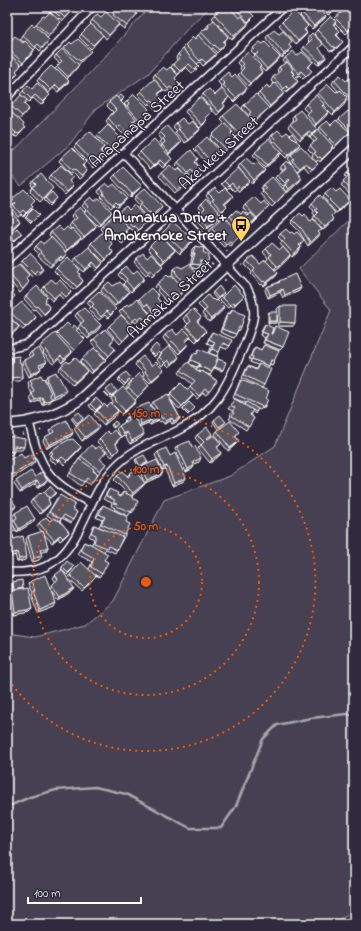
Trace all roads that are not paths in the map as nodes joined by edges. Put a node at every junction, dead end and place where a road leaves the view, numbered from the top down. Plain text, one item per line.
1 (92, 7) edge
2 (283, 7) edge
3 (354, 46) edge
4 (7, 97) edge
5 (354, 149) edge
6 (124, 153) junction
7 (176, 210) junction
8 (7, 260) edge
9 (227, 265) junction
10 (7, 348) edge
11 (30, 422) junction
12 (7, 424) edge
13 (91, 503) junction
14 (7, 572) edge
15 (354, 921) edge
16 (350, 924) edge

1 - 4 street
2 - 6 street, Anapanapa Street
3 - 7 street, Akeukeu Street
5 - 9 street, Aumakua Street
6 - 7 street
6 - 8 street, Anapanapa Street
7 - 9 street
7 - 10 street, Akeukeu Street
9 - 11 street, Aumakua Street
9 - 13 street
11 - 12 street, Aumakua Street
11 - 13 street
13 - 14 street
15 - 16 street

